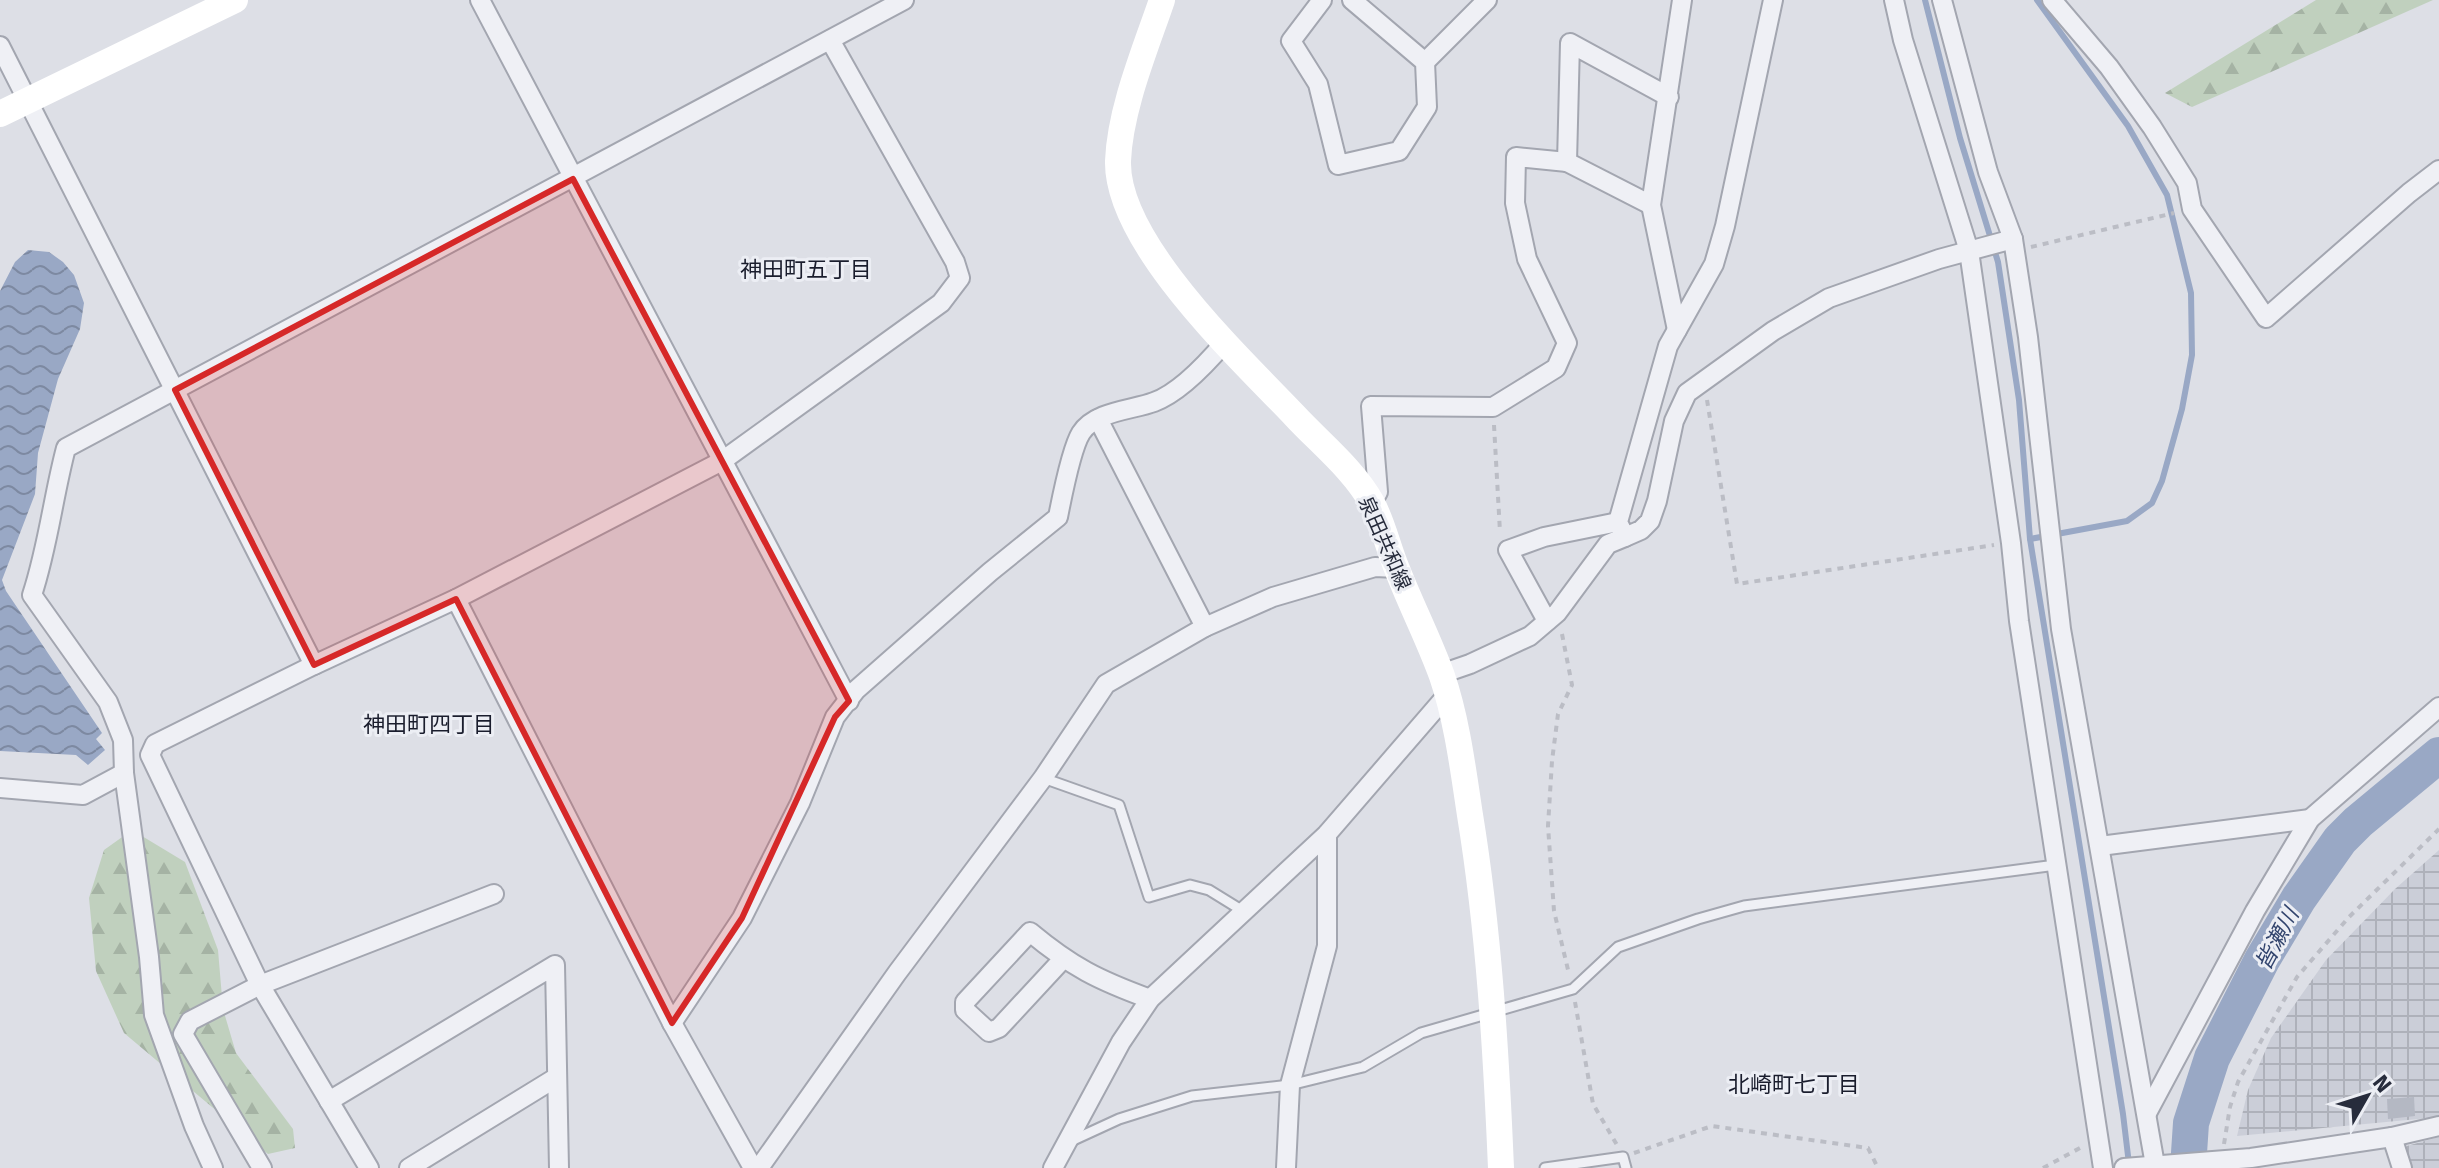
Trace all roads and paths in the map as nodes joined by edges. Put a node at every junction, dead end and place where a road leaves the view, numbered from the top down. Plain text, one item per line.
1 (235, 0) edge
2 (480, 0) edge
3 (904, 0) edge
4 (1162, 0) edge
5 (1322, 0) edge
6 (1352, 0) edge
7 (1487, 0) edge
8 (1682, 0) edge
9 (1773, 0) edge
10 (1894, 0) edge
11 (1942, 0) edge
12 (2052, 0) edge
13 (1374, 6) edge
14 (830, 40) junction
15 (0, 46) edge
16 (1425, 62) junction
17 (1669, 97) junction
18 (29, 100) junction
19 (0, 114) edge
20 (1567, 162) junction
21 (2439, 170) edge
22 (573, 179) junction
23 (1651, 205) junction
24 (2192, 209) junction
25 (2010, 245) junction
26 (1969, 251) junction
27 (1677, 330) junction
28 (1225, 342) junction
29 (1705, 382) junction
30 (175, 390) junction
31 (1493, 407) junction
32 (1098, 419) junction
33 (722, 461) junction
34 (1372, 503) junction
35 (1622, 529) junction
36 (2011, 543) junction
37 (1508, 550) junction
38 (1396, 568) junction
39 (456, 599) junction
40 (1552, 617) junction
41 (1205, 627) junction
42 (314, 665) junction
43 (1444, 684) junction
44 (849, 701) junction
45 (2439, 707) edge
46 (124, 773) junction
47 (1043, 778) junction
48 (0, 788) edge
49 (2310, 819) junction
50 (2439, 829) edge
51 (1327, 834) junction
52 (2100, 846) junction
53 (2056, 865) junction
54 (494, 894) dead end
55 (1243, 911) junction
56 (1063, 959) junction
57 (260, 985) junction
58 (1573, 989) junction
59 (1150, 999) junction
60 (1493, 1012) junction
61 (672, 1023) junction
62 (557, 1077) junction
63 (1290, 1085) junction
64 (329, 1101) junction
65 (2147, 1113) junction
66 (2439, 1126) edge
67 (2392, 1137) junction
68 (2097, 1140) junction
69 (1065, 1144) junction
70 (1623, 1157) junction
71 (2227, 1162) edge
72 (2153, 1165) junction
73 (213, 1168) edge
74 (262, 1168) edge
75 (369, 1168) edge
76 (409, 1168) edge
77 (559, 1168) edge
78 (753, 1168) edge
79 (759, 1168) edge
80 (1053, 1168) edge
81 (1286, 1168) edge
82 (1501, 1168) edge
83 (1545, 1168) edge
84 (1626, 1168) edge
85 (1878, 1168) edge
86 (2043, 1168) edge
87 (2103, 1168) edge
88 (2124, 1168) edge
89 (2402, 1168) edge

1 - 18 main road
2 - 22 street
3 - 14 street
4 - 28 main road, 泉田共和線
5 - 16 street
6 - 13 street
7 - 16 street
8 - 17 street
9 - 27 street
10 - 26 street
11 - 25 street
12 - 24 street
13 - 16 street
14 - 22 street
14 - 33 street
15 - 18 street
17 - 20 street
17 - 23 street
18 - 19 main road
18 - 30 street
20 - 23 street
20 - 31 street
21 - 24 street
22 - 30 street
22 - 33 street
23 - 27 street
24 - 25 path
25 - 26 street
25 - 52 street
26 - 29 street
26 - 36 street
27 - 35 street
28 - 32 street
28 - 34 main road, 泉田共和線
29 - 35 street
29 - 36 path
30 - 42 street
30 - 46 street
31 - 34 street
31 - 37 path
32 - 41 street
32 - 44 street
33 - 39 street
33 - 44 street
34 - 38 main road, 泉田共和線
35 - 37 street
35 - 40 street
36 - 53 street
37 - 40 street
38 - 41 street
38 - 43 main road, 泉田共和線
39 - 42 street
39 - 61 street
40 - 43 street
40 - 58 path
41 - 47 street
42 - 57 street
43 - 51 street
43 - 60 main road, 泉田共和線
44 - 61 street
45 - 49 street
46 - 48 street
46 - 73 street
47 - 55 lane
47 - 79 street
49 - 52 street
49 - 65 street
50 - 71 path
51 - 55 street
51 - 63 street
52 - 65 street
53 - 58 lane
53 - 68 street
54 - 57 street
55 - 59 street
56 - 56 street
56 - 59 street
57 - 64 street
57 - 74 street
58 - 60 lane
58 - 70 path
59 - 69 street
60 - 63 lane
60 - 82 main road, 泉田共和線
61 - 78 street
62 - 64 street
62 - 76 street
62 - 77 street
63 - 69 lane
63 - 81 street
64 - 75 street
65 - 72 street
66 - 67 street
67 - 71 street
67 - 89 street
68 - 86 path
68 - 87 street
69 - 80 street
70 - 83 lane
70 - 84 lane
70 - 85 path
71 - 72 street
72 - 88 street

